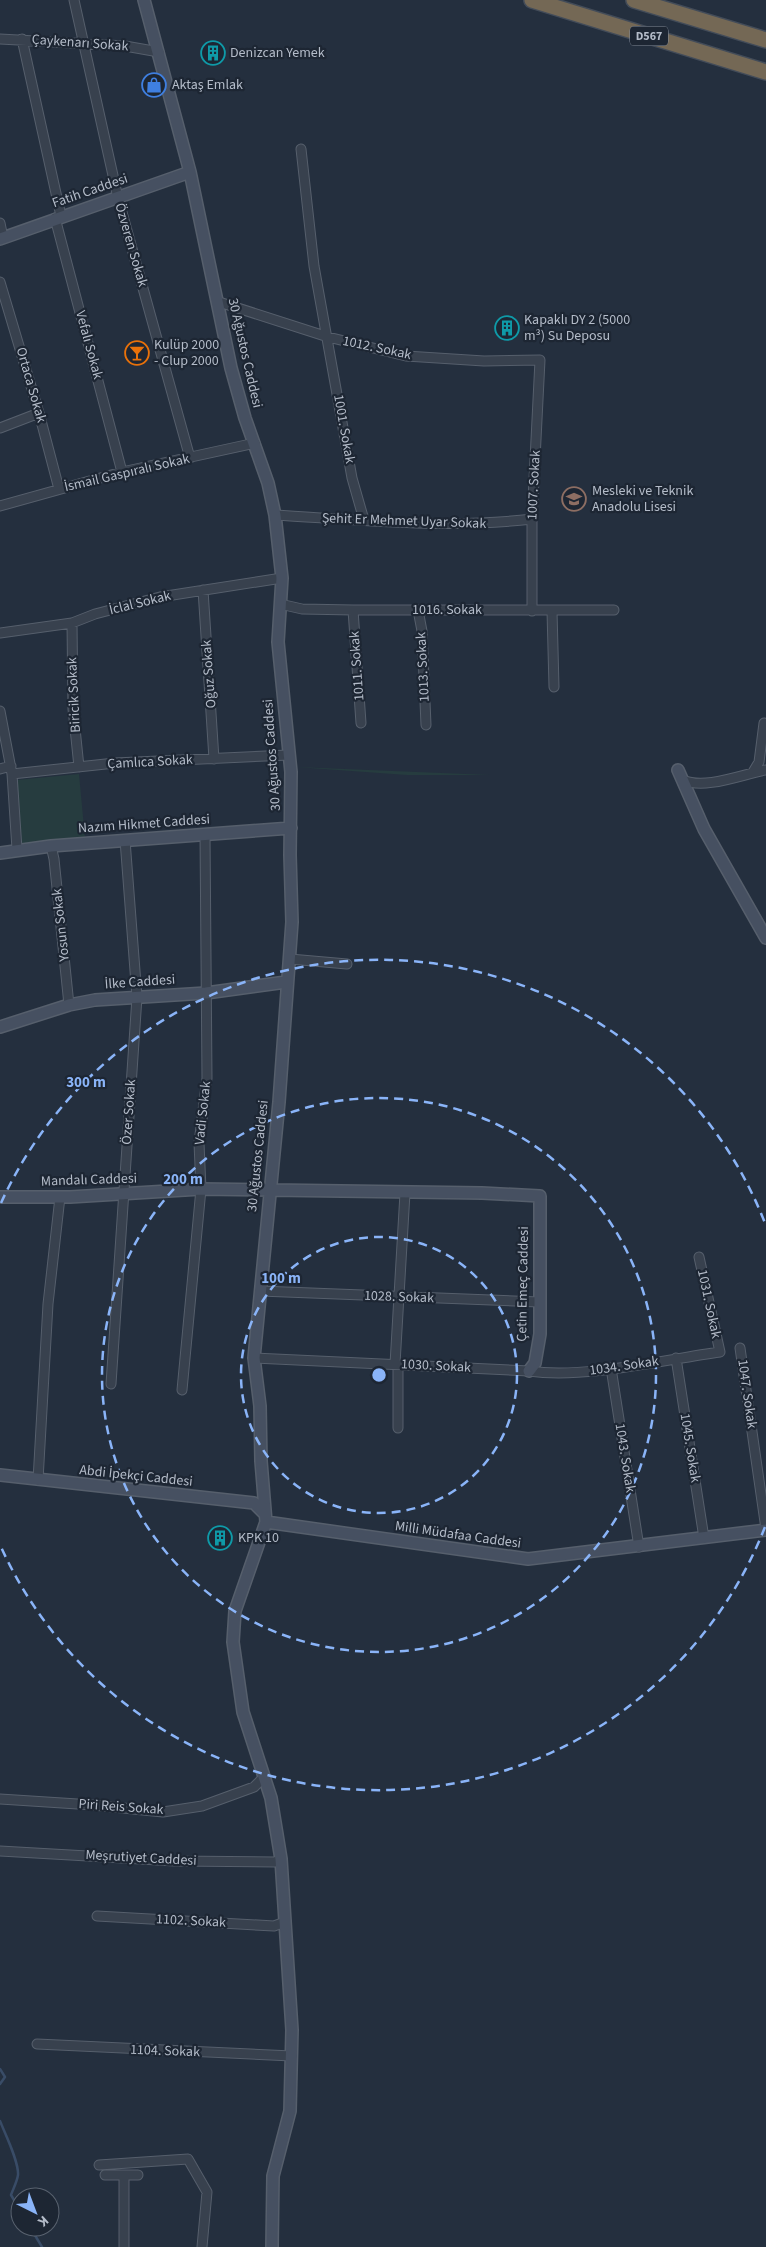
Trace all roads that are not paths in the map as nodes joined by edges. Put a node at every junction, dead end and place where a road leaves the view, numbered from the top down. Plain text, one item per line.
1 (74, 0) edge
2 (144, 0) edge
3 (532, 0) edge
4 (634, 0) edge
5 (0, 39) edge
6 (22, 39) junction
7 (766, 40) edge
8 (84, 42) junction
9 (159, 52) junction
10 (766, 72) edge
11 (301, 149) dead end
12 (190, 172) junction
13 (118, 198) junction
14 (58, 217) junction
15 (0, 223) edge
16 (2, 238) edge
17 (0, 282) edge
18 (219, 302) junction
19 (328, 337) junction
20 (540, 360) joint
21 (39, 413) junction
22 (0, 428) edge
23 (255, 443) junction
24 (190, 458) junction
25 (122, 472) junction
26 (59, 489) junction
27 (0, 506) edge
28 (274, 515) junction
29 (364, 520) junction
30 (532, 520) junction
31 (282, 578) junction
32 (204, 590) junction
33 (280, 604) junction
34 (353, 610) junction
35 (418, 610) junction
36 (614, 610) dead end
37 (532, 611) junction
38 (552, 611) junction
39 (72, 623) junction
40 (0, 634) edge
41 (554, 687) dead end
42 (0, 710) edge
43 (361, 722) dead end
44 (764, 723) dead end
45 (426, 725) dead end
46 (289, 755) junction
47 (214, 759) junction
48 (79, 767) junction
49 (0, 769) edge
50 (12, 770) junction
51 (766, 770) edge
52 (753, 772) junction
53 (681, 775) joint
54 (291, 828) junction
55 (205, 835) junction
56 (125, 840) junction
57 (51, 846) junction
58 (17, 849) junction
59 (0, 853) edge
60 (766, 938) edge
61 (290, 959) junction
62 (347, 964) dead end
63 (286, 982) junction
64 (206, 993) junction
65 (137, 997) junction
66 (69, 1005) junction
67 (0, 1027) edge
68 (201, 1189) junction
69 (269, 1192) junction
70 (405, 1193) junction
71 (124, 1194) junction
72 (540, 1196) joint
73 (0, 1197) edge
74 (60, 1197) junction
75 (699, 1257) dead end
76 (260, 1291) junction
77 (398, 1298) junction
78 (539, 1302) junction
79 (740, 1348) dead end
80 (720, 1352) joint
81 (254, 1358) junction
82 (676, 1358) junction
83 (397, 1364) junction
84 (611, 1368) junction
85 (529, 1371) junction
86 (111, 1384) dead end
87 (182, 1390) dead end
88 (398, 1428) dead end
89 (0, 1475) edge
90 (38, 1480) junction
91 (265, 1518) junction
92 (766, 1529) edge
93 (704, 1538) junction
94 (639, 1547) junction
95 (264, 1777) junction
96 (0, 1800) edge
97 (0, 1851) edge
98 (281, 1859) junction
99 (97, 1916) dead end
100 (285, 1922) junction
101 (37, 2044) dead end
102 (292, 2056) junction
103 (99, 2165) dead end
104 (105, 2175) dead end
105 (124, 2175) junction
106 (138, 2175) dead end
107 (124, 2247) edge
108 (202, 2247) edge
109 (272, 2247) edge

1 - 8 street, Özveren Sokak
2 - 9 street, 30 Ağustos Caddesi
3 - 10 highway, D567
4 - 7 highway, D567
5 - 6 street, Çaykenarı Sokak
6 - 8 street, Çaykenarı Sokak
6 - 14 street, Vefalı Sokak
8 - 9 street, Çaykenarı Sokak
8 - 13 street, Özveren Sokak
9 - 12 street, 30 Ağustos Caddesi
11 - 19 street, 1001. Sokak
12 - 13 street, Fatih Caddesi
12 - 18 street, 30 Ağustos Caddesi
13 - 14 street, Fatih Caddesi
13 - 24 street, Özveren Sokak
14 - 16 street, Fatih Caddesi
14 - 25 street, Vefalı Sokak
15 - 16 street
17 - 21 street, Ortaca Sokak
18 - 19 street, 1012. Sokak
18 - 23 street, 30 Ağustos Caddesi
19 - 20 street, 1012. Sokak
19 - 29 street, 1001. Sokak
20 - 30 street, 1007. Sokak
21 - 22 street
21 - 26 street, Ortaca Sokak
23 - 24 street, İsmail Gaspıralı Sokak
23 - 28 street, 30 Ağustos Caddesi
24 - 25 street, İsmail Gaspıralı Sokak
25 - 26 street, İsmail Gaspıralı Sokak
26 - 27 street, İsmail Gaspıralı Sokak
28 - 29 street, Şehit Er Mehmet Uyar Sokak
28 - 31 street, 30 Ağustos Caddesi
29 - 30 street, Şehit Er Mehmet Uyar Sokak
30 - 37 street, 1007. Sokak
31 - 32 street, İclal Sokak
31 - 33 street, 30 Ağustos Caddesi
32 - 39 street, İclal Sokak
32 - 47 street, Oğuz Sokak
33 - 34 street, 1016. Sokak
33 - 46 street, 30 Ağustos Caddesi
34 - 35 street, 1016. Sokak
34 - 43 street, 1011. Sokak
35 - 37 street, 1016. Sokak
35 - 45 street, 1013. Sokak
36 - 38 street, 1016. Sokak
37 - 38 street, 1016. Sokak
38 - 41 street
39 - 40 street, İclal Sokak
39 - 48 street, Biricik Sokak
42 - 50 street
44 - 52 street
46 - 47 street, Çamlıca Sokak
46 - 54 street, 30 Ağustos Caddesi
47 - 48 street, Çamlıca Sokak
48 - 50 street, Çamlıca Sokak
49 - 50 street, Çamlıca Sokak
50 - 58 street
51 - 52 street
52 - 53 street
53 - 60 street
54 - 55 street, Nazım Hikmet Caddesi
54 - 61 street, 30 Ağustos Caddesi
55 - 56 street, Nazım Hikmet Caddesi
55 - 64 street, Vadi Sokak
56 - 57 street, Nazım Hikmet Caddesi
56 - 65 street, Özer Sokak
57 - 58 street, Nazım Hikmet Caddesi
57 - 66 street, Yosun Sokak
58 - 59 street, Nazım Hikmet Caddesi
61 - 62 street
61 - 63 street, 30 Ağustos Caddesi
63 - 64 street, İlke Caddesi
63 - 69 street, 30 Ağustos Caddesi
64 - 65 street, İlke Caddesi
64 - 68 street, Vadi Sokak
65 - 66 street, İlke Caddesi
65 - 71 street, Özer Sokak
66 - 67 street, İlke Caddesi
68 - 69 street, Mandalı Caddesi
68 - 71 street, Mandalı Caddesi
68 - 87 street, Vadi Sokak
69 - 70 street, Mandalı Caddesi
69 - 76 street, 30 Ağustos Caddesi
70 - 72 street, Mandalı Caddesi
70 - 77 street
71 - 74 street, Mandalı Caddesi
71 - 86 street, Özer Sokak
72 - 78 street, Çetin Emeç Caddesi
73 - 74 street, Mandalı Caddesi
74 - 90 street
75 - 80 street, 1031. Sokak
76 - 77 street, 1028. Sokak
76 - 81 street, 30 Ağustos Caddesi
77 - 78 street, 1028. Sokak
77 - 83 street
78 - 85 street, Çetin Emeç Caddesi
79 - 92 street, 1047. Sokak
80 - 82 street, 1034. Sokak
81 - 83 street, 1030. Sokak
81 - 91 street, 30 Ağustos Caddesi
82 - 84 street, 1034. Sokak
82 - 93 street, 1045. Sokak
83 - 85 street, 1030. Sokak
83 - 88 street
84 - 85 street, 1034. Sokak
84 - 94 street, 1043. Sokak
89 - 90 street, Abdi İpekçi Caddesi
90 - 91 street, Abdi İpekçi Caddesi
91 - 94 street, Milli Müdafaa Caddesi
91 - 95 street
92 - 93 street, Milli Müdafaa Caddesi
93 - 94 street, Milli Müdafaa Caddesi
95 - 96 street, Piri Reis Sokak
95 - 98 street
97 - 98 street, Meşrutiyet Caddesi
98 - 100 street
99 - 100 street, 1102. Sokak
100 - 102 street
101 - 102 street, 1104. Sokak
102 - 109 street
103 - 108 street
104 - 105 street
105 - 106 street
105 - 107 street

